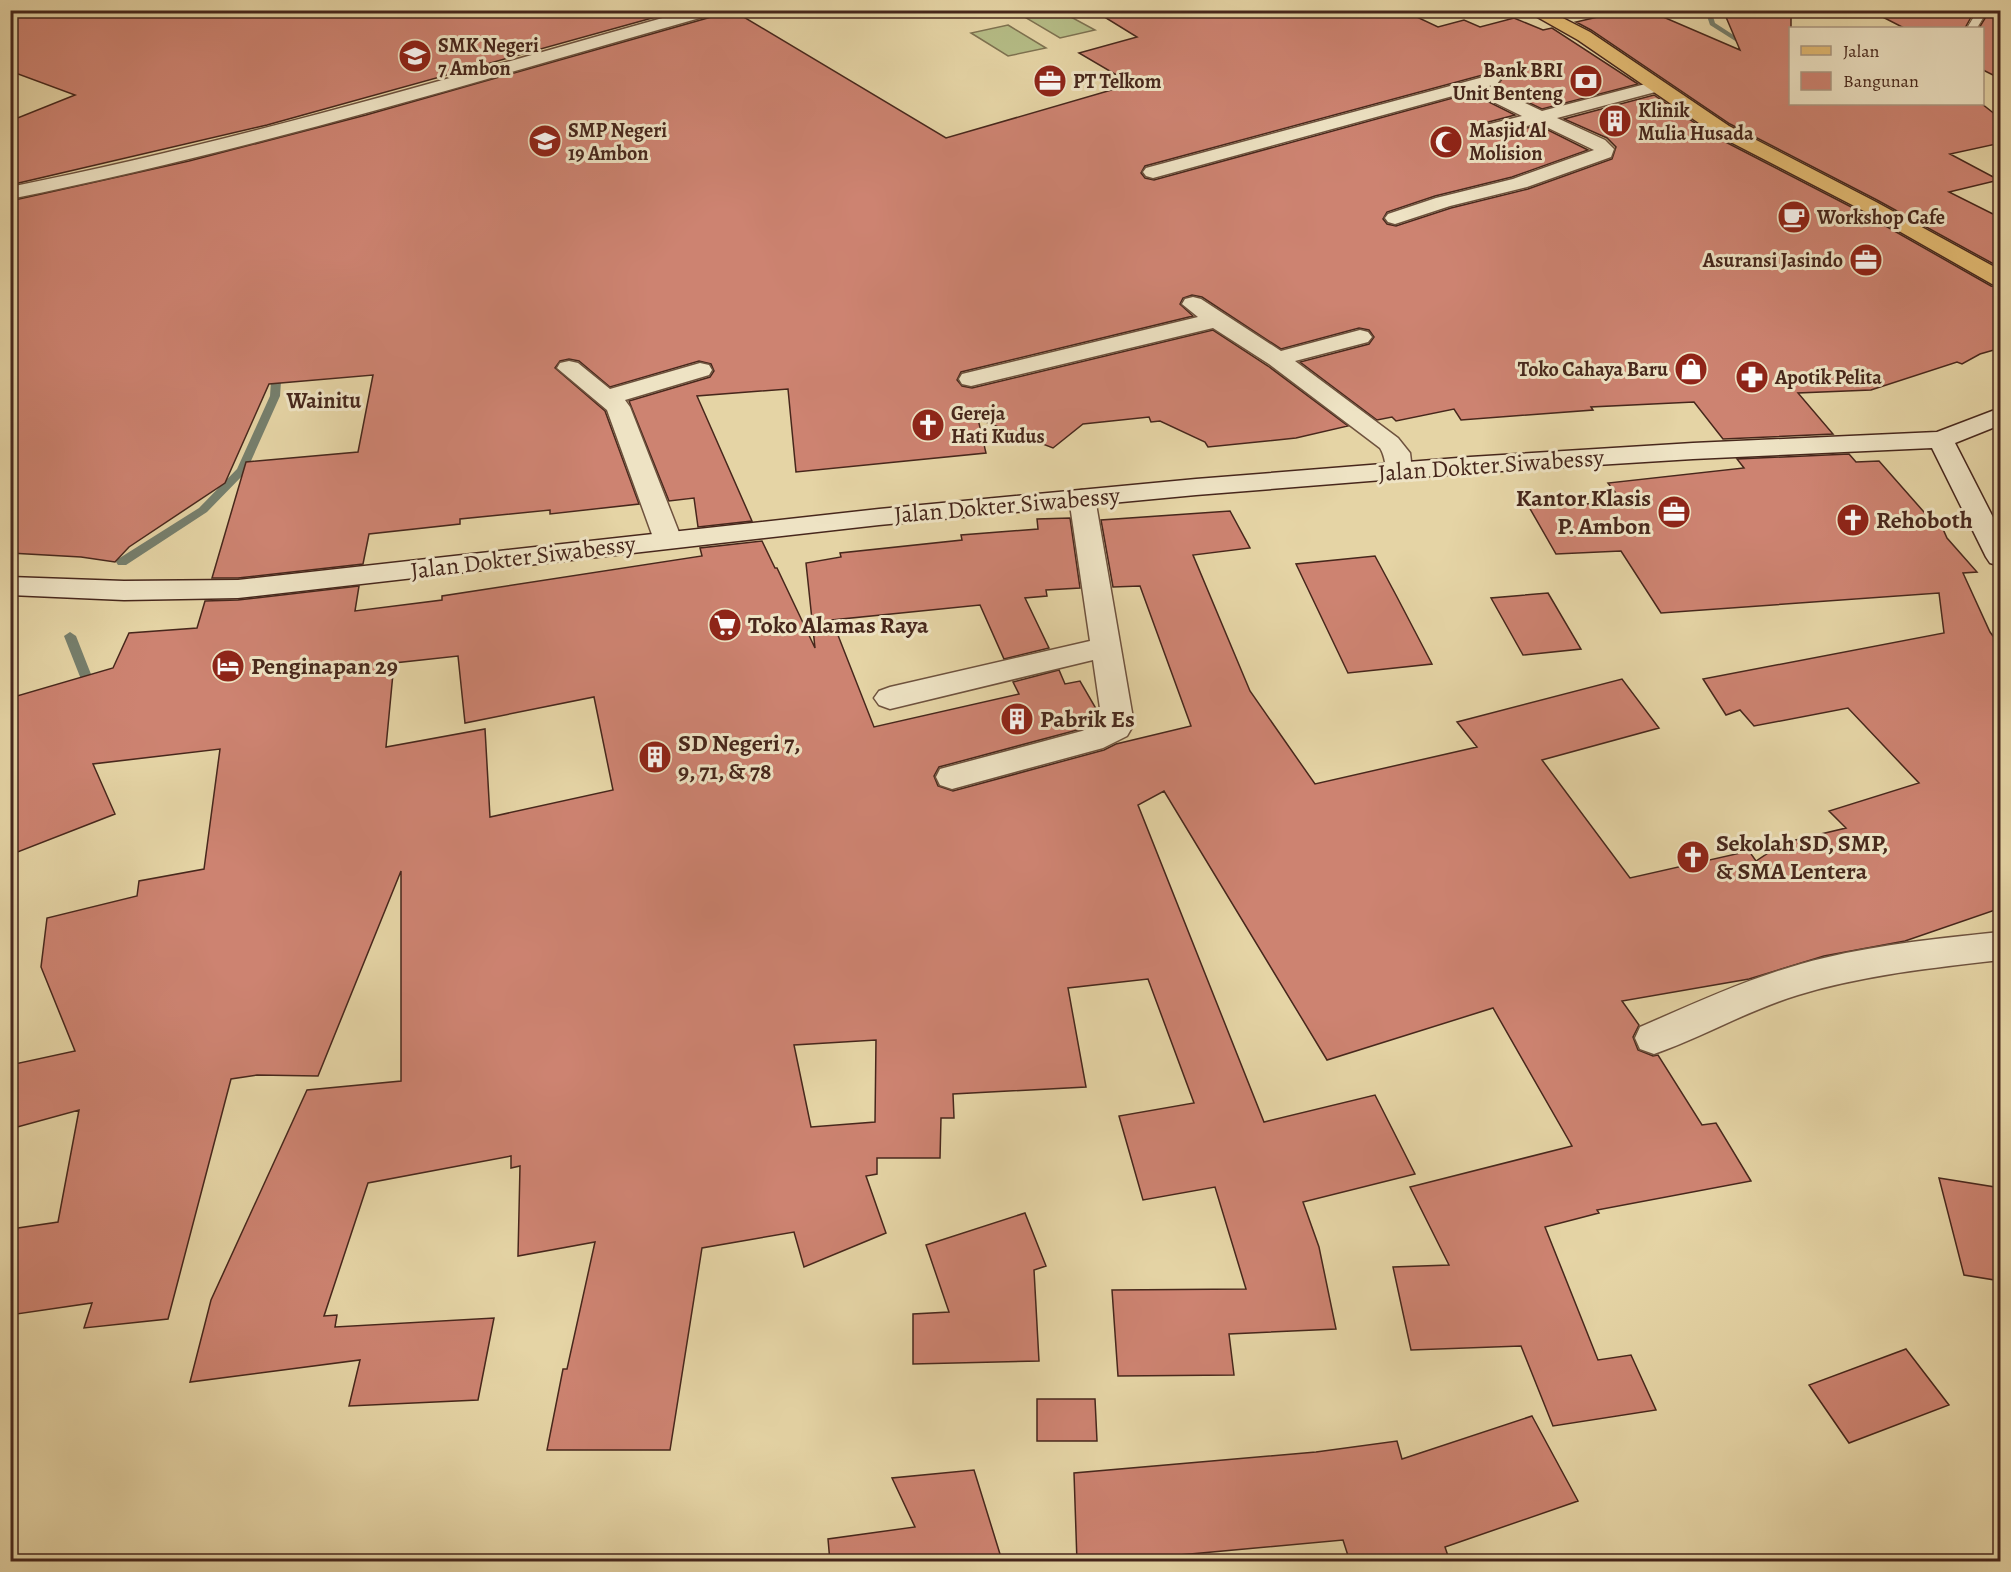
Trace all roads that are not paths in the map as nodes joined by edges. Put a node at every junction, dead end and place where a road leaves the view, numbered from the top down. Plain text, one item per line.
1 (711, 10) edge
2 (1533, 10) edge
3 (1983, 10) edge
4 (1973, 27) edge
5 (1491, 80) dead end
6 (1472, 85) junction
7 (1657, 86) junction
8 (1542, 116) junction
9 (1493, 129) dead end
10 (1154, 172) dead end
11 (10, 193) edge
12 (1395, 218) dead end
13 (2001, 279) edge
14 (1193, 304) dead end
15 (1216, 320) junction
16 (1360, 337) dead end
17 (1277, 359) junction
18 (569, 368) dead end
19 (700, 370) dead end
20 (971, 379) dead end
21 (608, 397) junction
22 (2001, 417) edge
23 (1941, 440) junction
24 (1399, 470) junction
25 (1082, 498) junction
26 (668, 540) junction
27 (2001, 557) edge
28 (10, 586) edge
29 (1104, 647) junction
30 (890, 698) dead end
31 (952, 777) dead end
32 (2001, 946) edge
33 (1654, 1038) dead end

1 - 11 street
2 - 7 main road
3 - 4 lane
5 - 6 street
6 - 8 street
6 - 10 street
7 - 8 street
7 - 13 main road
8 - 9 street
8 - 12 street
14 - 15 street
15 - 17 street
15 - 20 street
16 - 17 street
17 - 24 street
18 - 21 street
19 - 21 street
21 - 26 street
22 - 23 street, Jalan Dokter Siwabessy
23 - 24 street, Jalan Dokter Siwabessy
23 - 27 street
24 - 25 street, Jalan Dokter Siwabessy
25 - 26 street, Jalan Dokter Siwabessy
25 - 29 street
26 - 28 street, Jalan Dokter Siwabessy
29 - 30 street
29 - 31 street
32 - 33 street

